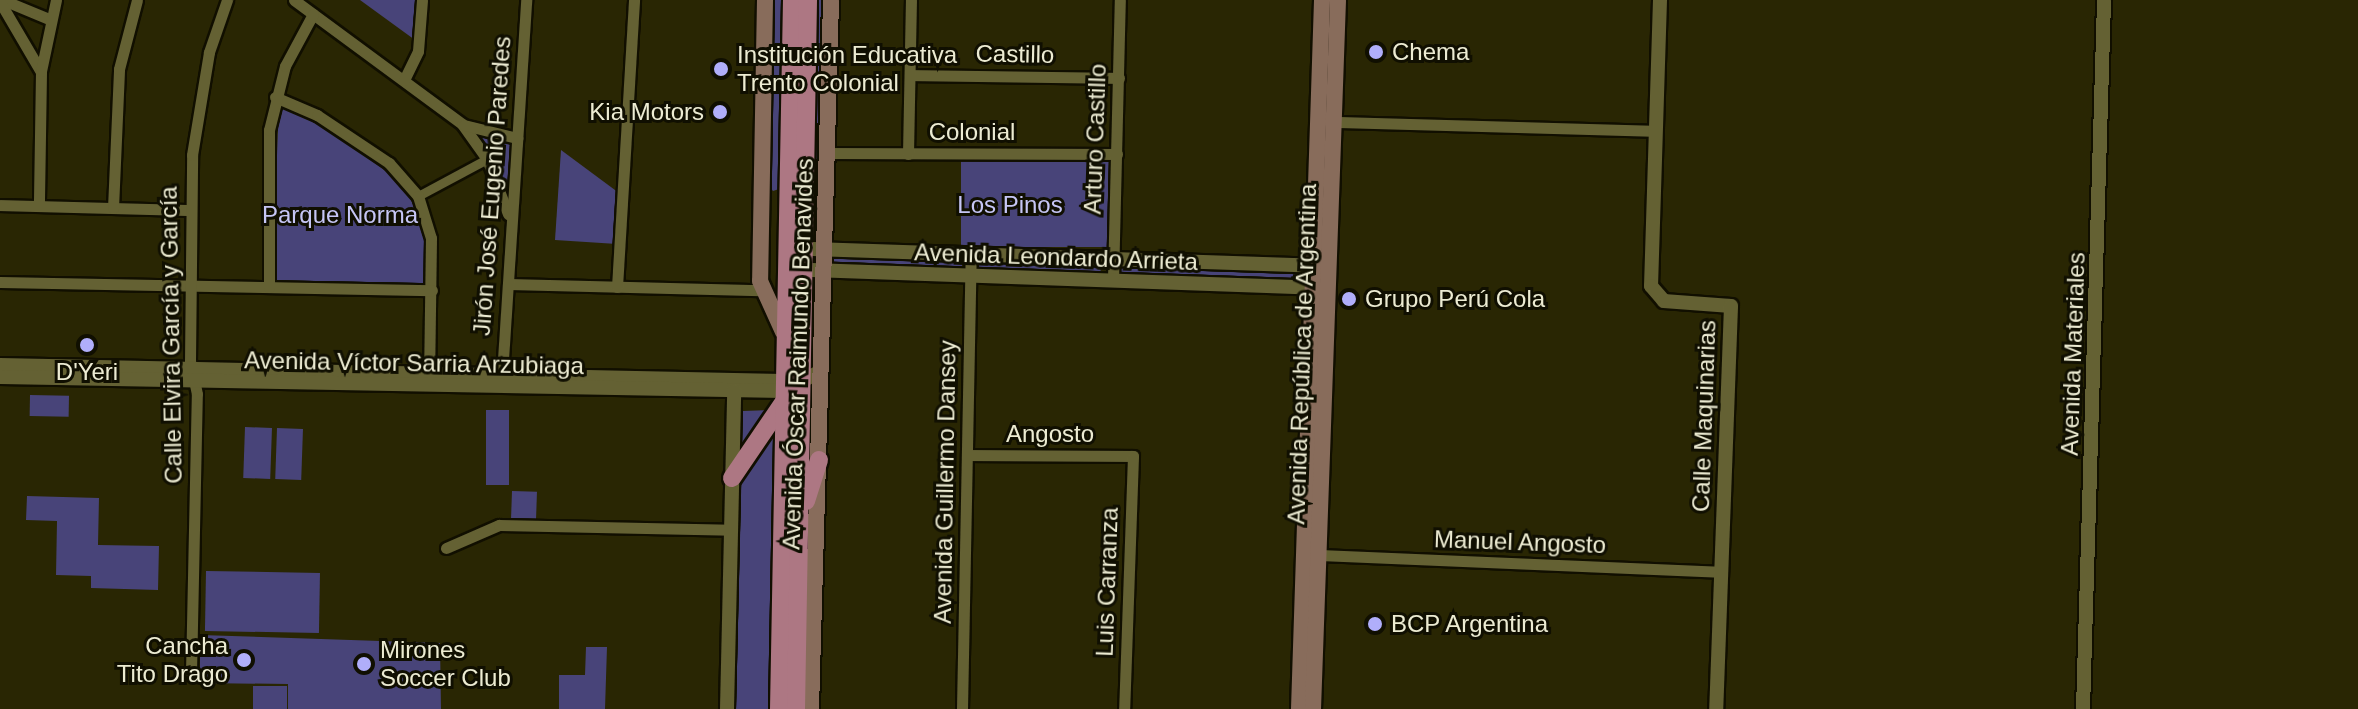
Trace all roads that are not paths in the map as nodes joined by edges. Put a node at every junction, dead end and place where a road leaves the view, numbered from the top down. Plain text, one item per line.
1 (56, 0) edge
2 (137, 0) edge
3 (227, 0) edge
4 (294, 0) edge
5 (422, 0) edge
6 (526, 0) edge
7 (634, 0) edge
8 (765, 0) edge
9 (792, 0) edge
10 (808, 0) edge
11 (831, 0) edge
12 (911, 0) edge
13 (1120, 0) edge
14 (1322, 0) edge
15 (1338, 0) edge
16 (1660, 0) edge
17 (2104, 0) edge
18 (2, 1) edge
19 (313, 14) junction
20 (49, 19) junction
21 (41, 72) junction
22 (910, 75) junction
23 (1119, 78) junction
24 (404, 80) junction
25 (275, 97) junction
26 (1335, 122) junction
27 (462, 124) junction
28 (1655, 131) junction
29 (517, 138) junction
30 (827, 153) junction
31 (908, 154) junction
32 (1117, 154) junction
33 (487, 159) junction
34 (418, 196) junction
35 (0, 205) edge
36 (39, 206) junction
37 (113, 208) junction
38 (191, 210) junction
39 (512, 226) junction
40 (794, 248) junction
41 (824, 249) junction
42 (971, 255) junction
43 (1114, 258) junction
44 (1322, 266) junction
45 (793, 269) junction
46 (824, 271) junction
47 (971, 275) junction
48 (1113, 279) junction
49 (0, 282) edge
50 (508, 284) junction
51 (191, 285) junction
52 (269, 287) junction
53 (617, 287) junction
54 (1321, 288) junction
55 (432, 290) junction
56 (761, 290) junction
57 (783, 332) junction
58 (0, 365) edge
59 (821, 371) junction
60 (194, 375) junction
61 (502, 375) junction
62 (0, 377) edge
63 (429, 379) junction
64 (787, 390) junction
65 (734, 391) junction
66 (967, 455) junction
67 (1133, 456) joint
68 (819, 460) junction
69 (732, 478) junction
70 (800, 519) junction
71 (731, 530) junction
72 (446, 548) dead end
73 (1319, 555) junction
74 (1720, 572) junction
75 (191, 673) dead end
76 (727, 709) edge
77 (779, 709) edge
78 (796, 709) edge
79 (811, 709) edge
80 (962, 709) edge
81 (1124, 709) edge
82 (1299, 709) edge
83 (1313, 709) edge
84 (1716, 709) edge
85 (2083, 709) edge

1 - 20 street
2 - 37 street
3 - 38 street, Calle Elvira García y García
4 - 19 street
5 - 24 street
6 - 29 street, Jirón José Eugenio Paredes
7 - 53 street
8 - 56 main road, Avenida Óscar Raimundo Benavides
9 - 40 main road, Avenida Óscar Raimundo Benavides
10 - 40 main road, Avenida Óscar Raimundo Benavides
11 - 30 main road, Avenida Óscar Raimundo Benavides
12 - 22 street
13 - 23 street, Arturo Castillo
14 - 44 main road, Avenida República de Argentina
15 - 26 main road, Avenida República de Argentina
16 - 28 street, Calle Maquinarias
17 - 85 street, Avenida Materiales
18 - 20 street
18 - 21 street
19 - 24 street
19 - 25 street
20 - 21 street
21 - 36 street
22 - 23 street, Castillo
22 - 31 street
23 - 32 street, Arturo Castillo
24 - 27 street
25 - 34 street
25 - 52 street
26 - 28 street
26 - 44 main road, Avenida República de Argentina
27 - 29 street
27 - 33 street
28 - 74 street, Calle Maquinarias
29 - 39 street, Jirón José Eugenio Paredes
30 - 31 street, Colonial
30 - 41 main road, Avenida Óscar Raimundo Benavides
31 - 32 street, Colonial
32 - 43 street, Arturo Castillo
33 - 34 street
33 - 39 street
34 - 55 street
35 - 36 street
36 - 37 street
37 - 38 street
38 - 51 street, Calle Elvira García y García
39 - 50 street, Jirón José Eugenio Paredes
40 - 41 street, Avenida Leondardo Arrieta
40 - 45 main road, Avenida Óscar Raimundo Benavides
41 - 42 street, Avenida Leondardo Arrieta
41 - 46 main road, Avenida Óscar Raimundo Benavides
42 - 43 street, Avenida Leondardo Arrieta
42 - 47 street, Avenida Guillermo Dansey
43 - 44 street, Avenida Leondardo Arrieta
43 - 48 street, Arturo Castillo
44 - 54 main road, Avenida República de Argentina
45 - 46 street, Avenida Leondardo Arrieta
45 - 57 main road, Avenida Óscar Raimundo Benavides
45 - 64 main road, Avenida Óscar Raimundo Benavides
46 - 47 street, Avenida Leondardo Arrieta
46 - 59 main road, Avenida Óscar Raimundo Benavides
47 - 48 street, Avenida Leondardo Arrieta
47 - 66 street, Avenida Guillermo Dansey
48 - 54 street, Avenida Leondardo Arrieta
49 - 51 street
50 - 53 street
50 - 61 street, Jirón José Eugenio Paredes
51 - 52 street
51 - 60 street, Calle Elvira García y García
52 - 55 street
53 - 56 street
54 - 73 main road, Avenida República de Argentina
54 - 82 main road, Avenida República de Argentina
55 - 63 street
56 - 57 main road, Avenida Óscar Raimundo Benavides
57 - 64 main road, Avenida Óscar Raimundo Benavides
58 - 60 street, Avenida Víctor Sarria Arzubiaga
59 - 64 street
59 - 68 main road, Avenida Óscar Raimundo Benavides
60 - 62 street, Avenida Víctor Sarria Arzubiaga
60 - 63 street, Avenida Víctor Sarria Arzubiaga
60 - 75 street, Calle Elvira García y García
61 - 63 street, Avenida Víctor Sarria Arzubiaga
61 - 64 street, Avenida Víctor Sarria Arzubiaga
63 - 65 street, Avenida Víctor Sarria Arzubiaga
64 - 65 street, Avenida Víctor Sarria Arzubiaga
64 - 69 main road
64 - 70 main road, Avenida Óscar Raimundo Benavides
64 - 77 main road, Avenida Óscar Raimundo Benavides
65 - 69 street
66 - 67 street, Angosto
66 - 80 street, Avenida Guillermo Dansey
67 - 81 street, Luis Carranza
68 - 70 main road
68 - 79 main road, Avenida Óscar Raimundo Benavides
69 - 71 street
70 - 78 main road, Avenida Óscar Raimundo Benavides
71 - 72 street
71 - 76 street
73 - 74 street, Manuel Angosto
73 - 83 main road, Avenida República de Argentina
74 - 84 street, Calle Maquinarias

